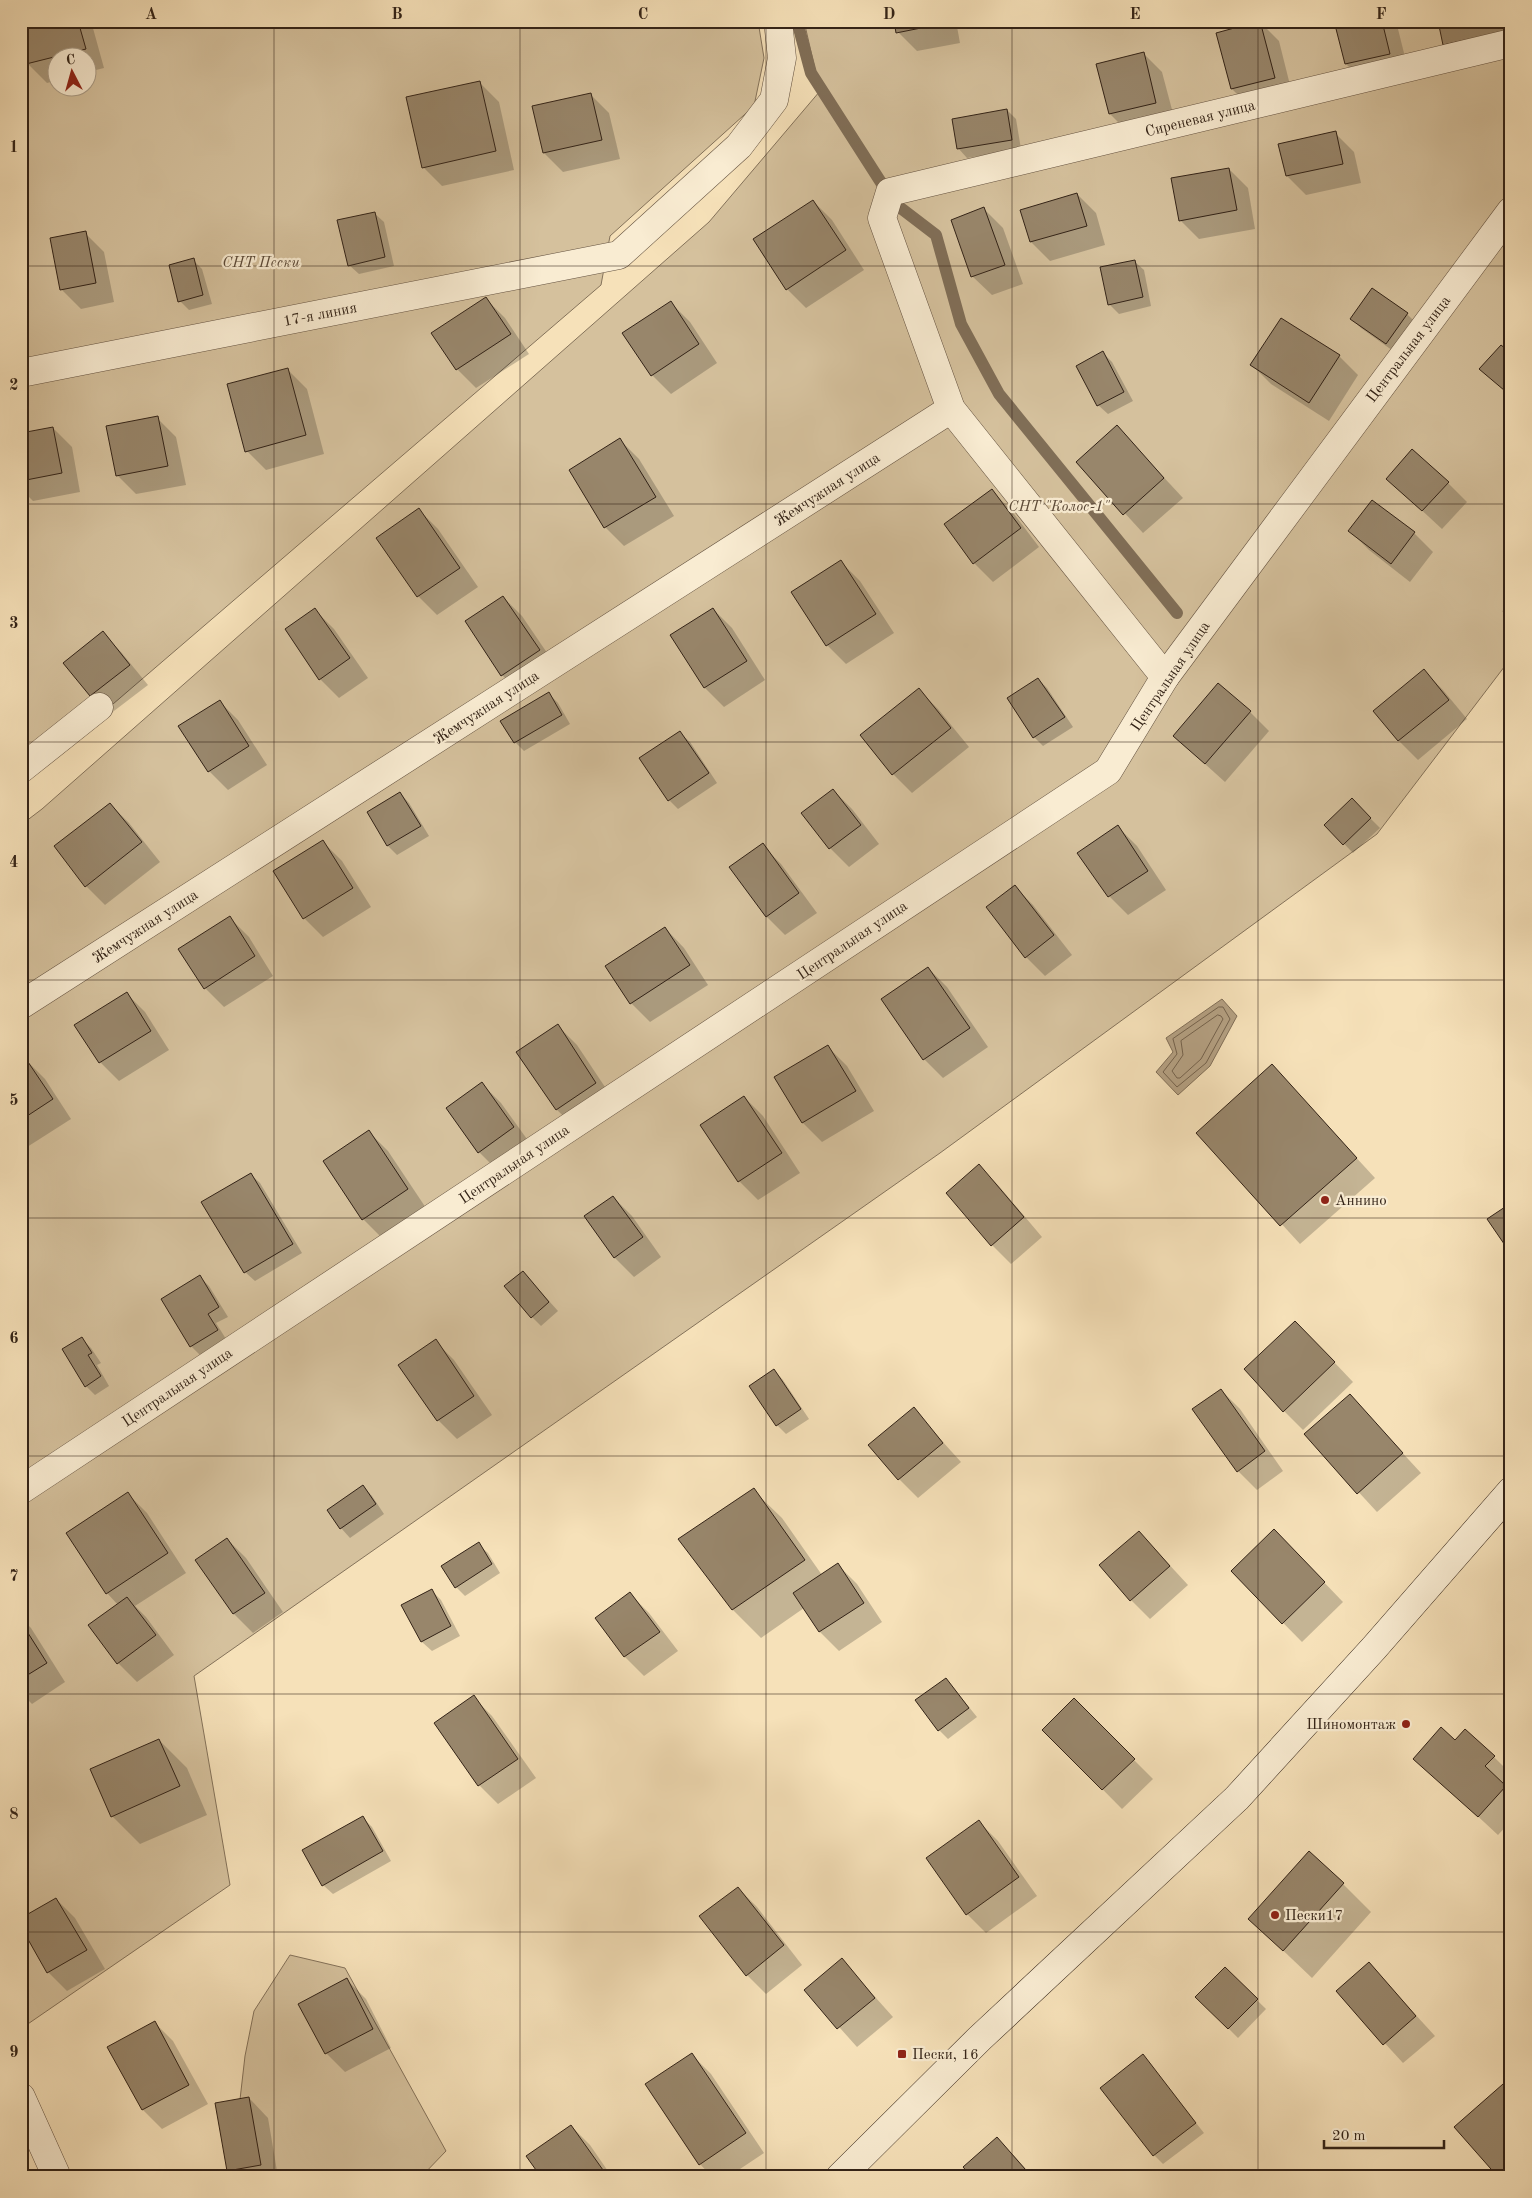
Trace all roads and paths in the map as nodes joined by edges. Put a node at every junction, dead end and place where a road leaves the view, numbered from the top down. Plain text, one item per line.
1 (778, 21) edge
2 (1511, 43) edge
3 (1511, 211) edge
4 (21, 373) edge
5 (951, 409) junction
6 (1165, 677) junction
7 (99, 708) dead end
8 (21, 768) edge
9 (21, 1006) edge
10 (21, 1490) edge
11 (1511, 1490) edge
12 (21, 2097) edge
13 (57, 2177) edge
14 (840, 2177) edge

1 - 4 street, 17-я линия
2 - 5 street, Сиреневая улица
3 - 6 street, Центральная улица
5 - 6 street
5 - 9 street, Жемчужная улица
6 - 10 street, Центральная улица
7 - 8 street
11 - 14 street
12 - 13 street

